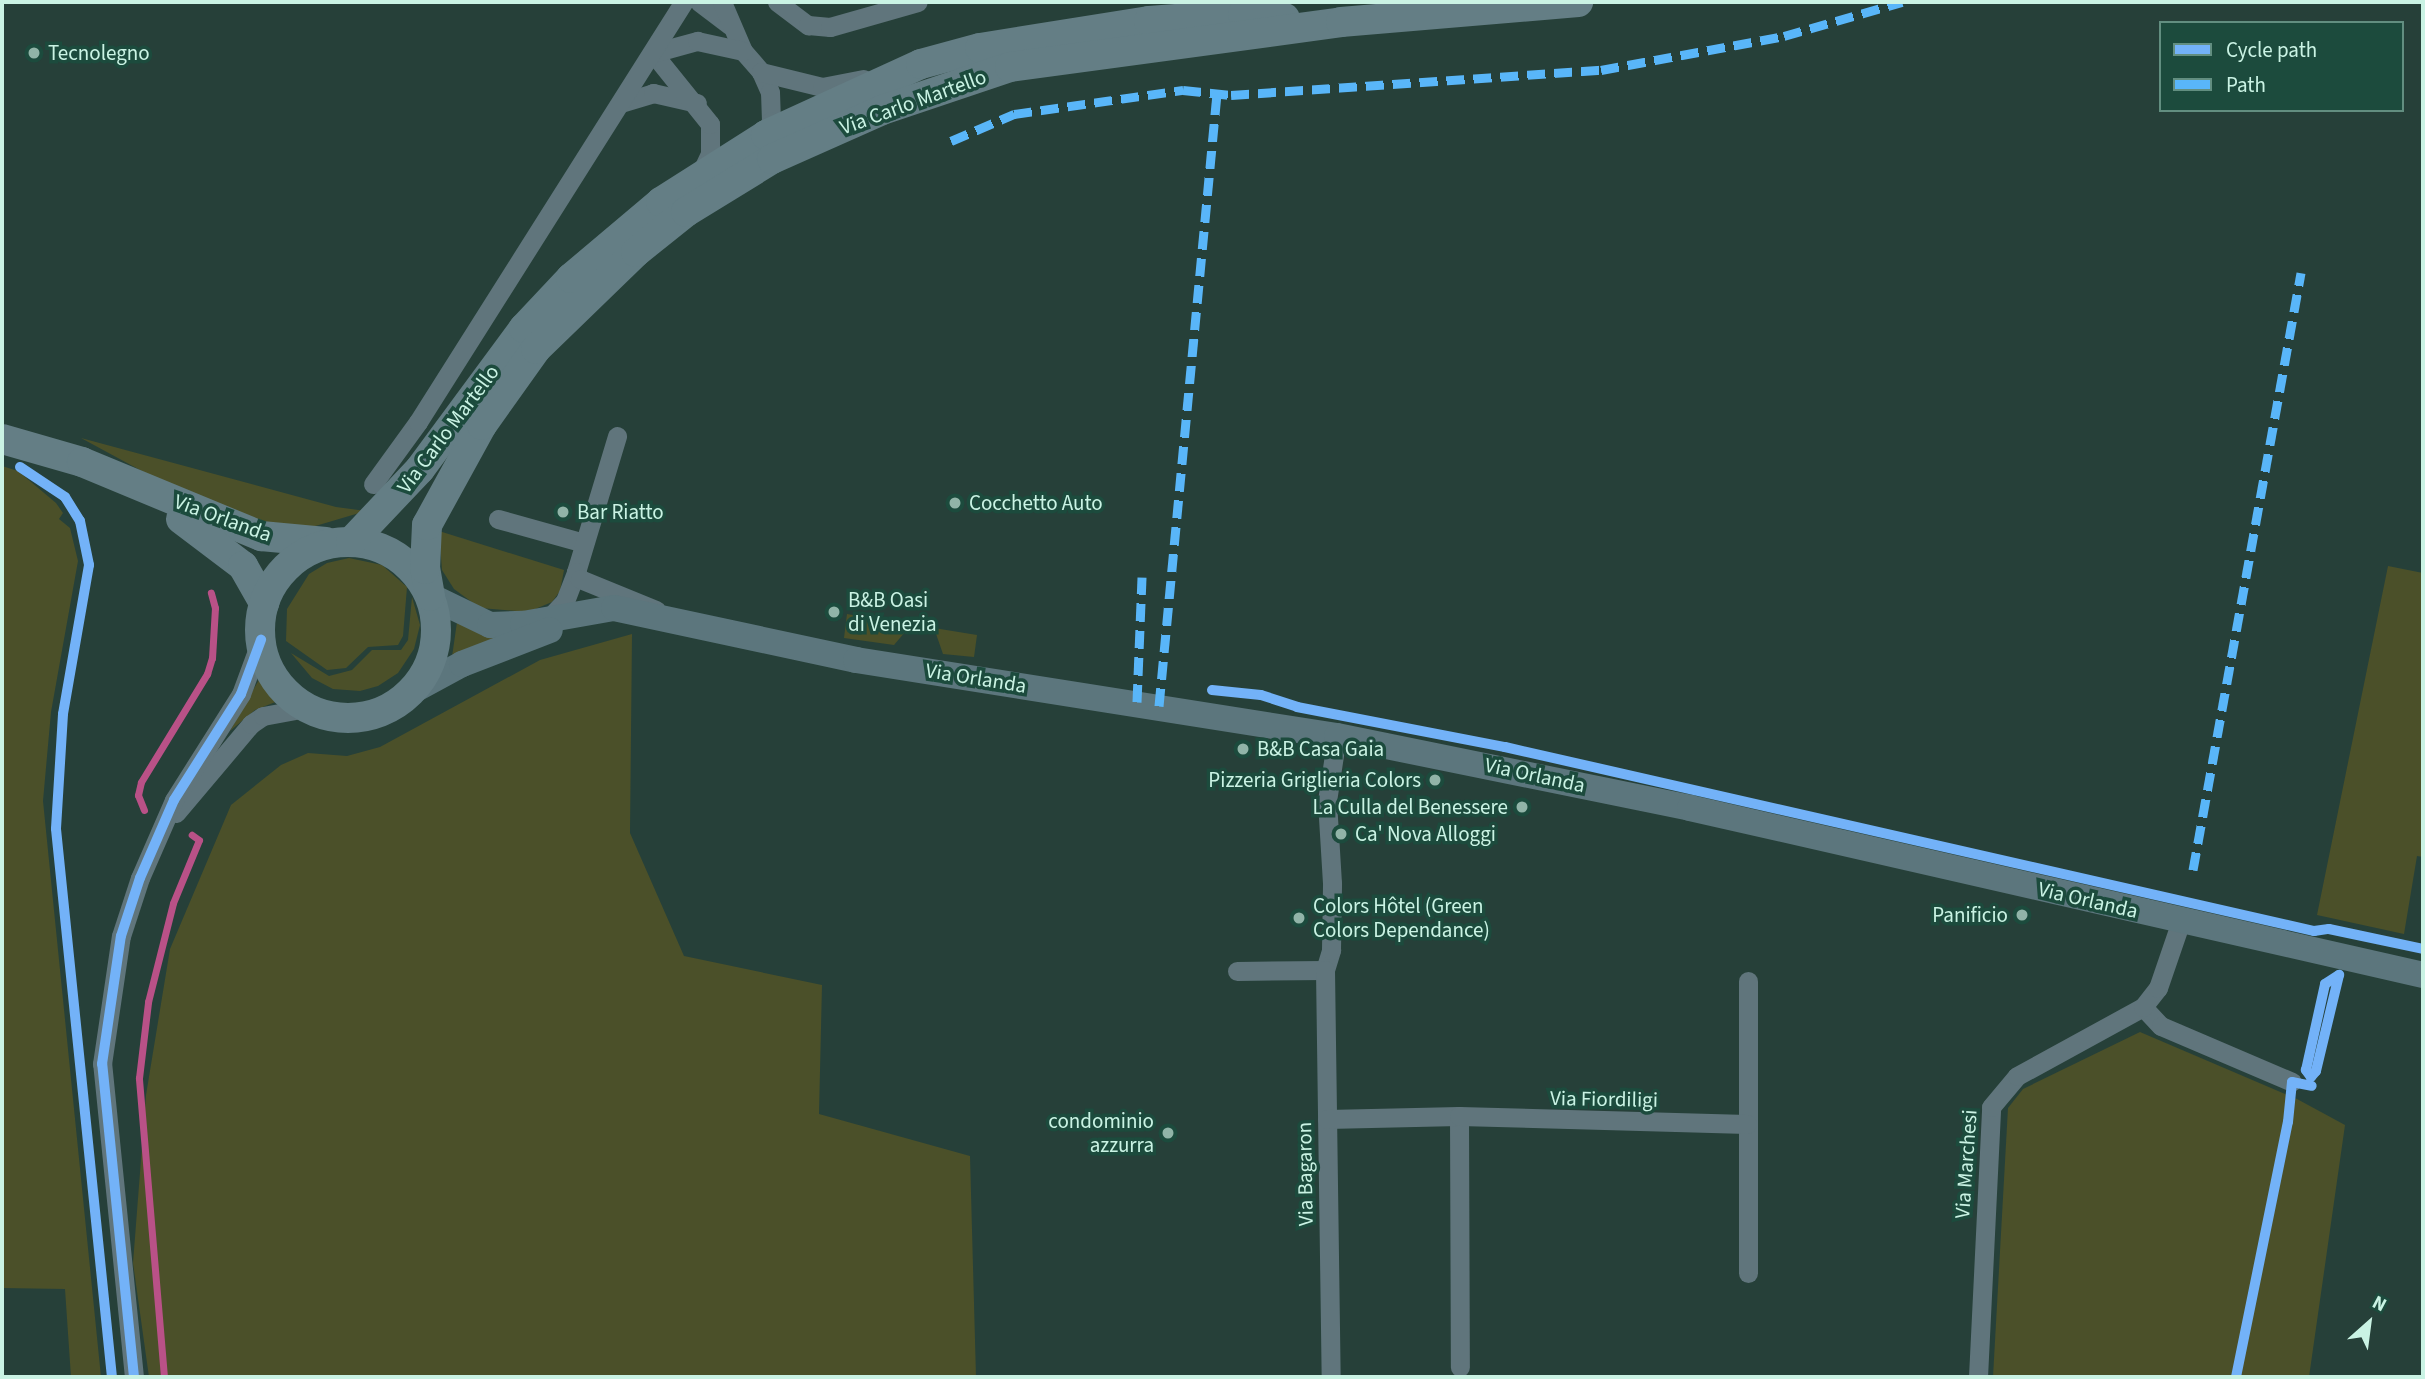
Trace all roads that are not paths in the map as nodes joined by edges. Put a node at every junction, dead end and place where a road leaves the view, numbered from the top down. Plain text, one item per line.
1 (684, 2) edge
2 (699, 2) edge
3 (722, 2) edge
4 (777, 2) edge
5 (918, 2) edge
6 (1578, 2) edge
7 (1341, 22) junction
8 (734, 31) junction
9 (743, 51) junction
10 (921, 64) junction
11 (761, 72) junction
12 (621, 103) junction
13 (698, 103) junction
14 (766, 135) junction
15 (700, 175) junction
16 (550, 335) junction
17 (617, 436) dead end
18 (2, 439) edge
19 (116, 478) junction
20 (373, 484) dead end
21 (498, 519) dead end
22 (342, 542) junction
23 (584, 544) junction
24 (576, 572) junction
25 (430, 596) junction
26 (264, 603) junction
27 (639, 612) junction
28 (550, 617) junction
29 (670, 617) junction
30 (261, 640) junction
31 (414, 690) junction
32 (306, 708) junction
33 (1337, 736) junction
34 (162, 830) junction
35 (2181, 921) junction
36 (1325, 970) junction
37 (1237, 971) dead end
38 (2423, 975) edge
39 (1748, 981) dead end
40 (2143, 1007) junction
41 (2292, 1082) dead end
42 (1459, 1116) junction
43 (1327, 1119) junction
44 (1747, 1124) junction
45 (1748, 1273) dead end
46 (1460, 1367) dead end
47 (134, 1377) edge
48 (1331, 1377) edge
49 (1978, 1377) edge

1 - 12 street, Via Carlo Martello
2 - 8 street
3 - 8 street
4 - 5 street
6 - 7 main road, Via Carlo Martello
7 - 10 main road, Via Carlo Martello
7 - 16 main road, Via Carlo Martello
8 - 9 street
9 - 11 street
9 - 13 street
10 - 11 street, Via Carlo Martello
10 - 14 main road, Via Carlo Martello
11 - 14 street
12 - 13 street
12 - 20 street, Via Carlo Martello
13 - 15 street
14 - 15 main road, Via Carlo Martello
14 - 16 street, Via Carlo Martello
15 - 22 main road, Via Carlo Martello
16 - 25 main road, Via Carlo Martello
17 - 23 street
18 - 19 main road, Via Orlanda
19 - 22 main road, Via Orlanda
19 - 26 main road, Via Orlanda
21 - 23 street
22 - 25 main road
22 - 26 main road
23 - 24 street
24 - 28 street
24 - 29 street
25 - 28 main road, Via Orlanda
25 - 31 main road
26 - 30 main road
27 - 28 main road, Via Orlanda
27 - 29 main road, Via Orlanda
27 - 31 main road, Via Orlanda
29 - 33 main road, Via Orlanda
30 - 32 main road
30 - 34 street
31 - 32 main road
32 - 34 street
33 - 35 main road, Via Orlanda
33 - 36 street, Via Bagaron
34 - 47 street
35 - 38 main road, Via Orlanda
35 - 40 street, Via Marchesi
36 - 37 street
36 - 43 street, Via Bagaron
39 - 44 street
40 - 41 street
40 - 49 street, Via Marchesi
42 - 43 street, Via Fiordiligi
42 - 44 street, Via Fiordiligi
42 - 46 street
43 - 48 street, Via Bagaron
44 - 45 street

